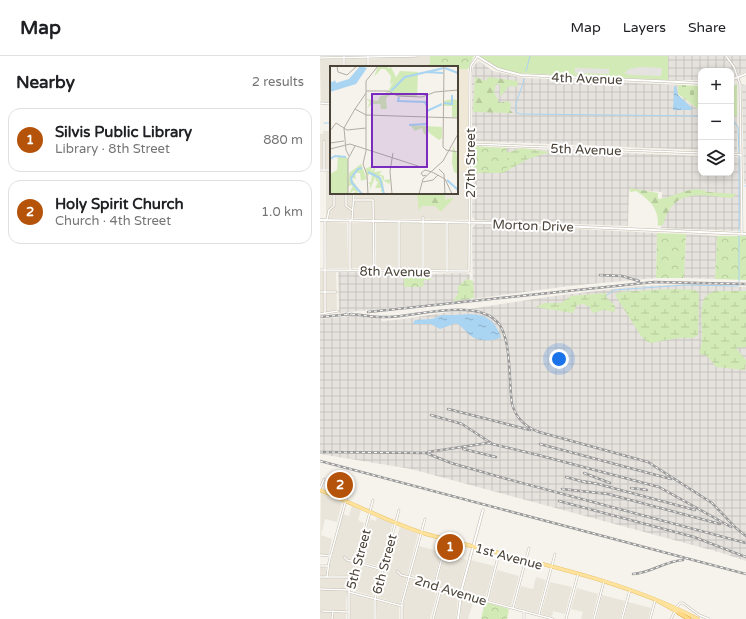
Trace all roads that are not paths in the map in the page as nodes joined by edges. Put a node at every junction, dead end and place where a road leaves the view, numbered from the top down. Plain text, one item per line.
1 (417, 56) edge
2 (478, 56) edge
3 (726, 56) edge
4 (344, 57) edge
5 (368, 57) edge
6 (320, 58) edge
7 (746, 74) edge
8 (738, 77) junction
9 (734, 79) edge
10 (698, 83) edge
11 (320, 103) edge
12 (330, 104) edge
13 (324, 141) dead end
14 (470, 144) junction
15 (698, 153) edge
16 (734, 154) edge
17 (742, 155) junction
18 (320, 170) edge
19 (324, 170) junction
20 (330, 170) edge
21 (334, 194) edge
22 (346, 194) edge
23 (354, 194) edge
24 (354, 200) junction
25 (352, 210) junction
26 (423, 217) dead end
27 (320, 220) edge
28 (326, 220) junction
29 (351, 221) junction
30 (374, 221) junction
31 (399, 221) junction
32 (423, 221) junction
33 (447, 222) junction
34 (470, 222) junction
35 (476, 223) junction
36 (471, 231) junction
37 (742, 233) junction
38 (746, 234) edge
39 (320, 270) edge
40 (325, 270) junction
41 (350, 270) junction
42 (374, 271) junction
43 (399, 271) junction
44 (423, 271) junction
45 (447, 271) junction
46 (469, 271) joint
47 (320, 292) edge
48 (326, 292) junction
49 (336, 292) dead end
50 (338, 311) dead end
51 (326, 313) junction
52 (320, 314) edge
53 (324, 479) dead end
54 (320, 489) edge
55 (349, 489) dead end
56 (345, 500) junction
57 (373, 500) dead end
58 (399, 510) dead end
59 (483, 510) dead end
60 (370, 511) junction
61 (425, 519) dead end
62 (396, 522) junction
63 (421, 532) junction
64 (447, 539) junction
65 (473, 546) junction
66 (529, 548) dead end
67 (499, 553) junction
68 (555, 554) dead end
69 (320, 555) edge
70 (331, 556) junction
71 (344, 557) dead end
72 (525, 560) junction
73 (357, 562) junction
74 (320, 566) edge
75 (328, 566) junction
76 (552, 567) junction
77 (383, 570) junction
78 (397, 571) dead end
79 (578, 574) junction
80 (320, 577) edge
81 (327, 577) junction
82 (353, 577) junction
83 (409, 577) junction
84 (604, 581) junction
85 (435, 584) junction
86 (320, 589) edge
87 (441, 589) junction
88 (630, 589) junction
89 (349, 591) junction
90 (461, 594) junction
91 (375, 599) junction
92 (656, 599) junction
93 (487, 601) junction
94 (402, 606) junction
95 (513, 608) junction
96 (676, 609) junction
97 (322, 611) dead end
98 (333, 611) junction
99 (524, 611) junction
100 (348, 612) junction
101 (679, 613) joint
102 (539, 615) junction
103 (332, 619) edge
104 (348, 619) edge
105 (375, 619) edge
106 (402, 619) edge
107 (433, 619) edge
108 (458, 619) edge
109 (524, 619) edge
110 (553, 619) edge
111 (566, 619) edge
112 (594, 619) edge
113 (622, 619) edge
114 (650, 619) edge
115 (671, 619) edge
116 (690, 619) edge
117 (698, 619) edge
118 (709, 619) edge

1 - 5 street
2 - 10 street, 4th Avenue
2 - 14 street, 27th Street
3 - 8 street
4 - 5 street
4 - 6 street
7 - 8 street
8 - 9 street
8 - 17 street
11 - 12 street
13 - 19 street
14 - 15 street, 5th Avenue
14 - 34 street, 27th Street
16 - 17 street
17 - 37 street
18 - 19 street
19 - 20 street
21 - 28 street
22 - 25 street
23 - 24 street
24 - 25 street
24 - 30 street
25 - 29 street
26 - 32 street
27 - 28 street, Morton Drive
28 - 29 street, Morton Drive
28 - 40 street
29 - 30 street, Morton Drive
29 - 41 street
30 - 31 street, Morton Drive
30 - 42 street
31 - 32 street, Morton Drive
31 - 43 street
32 - 33 street, Morton Drive
32 - 44 street
33 - 34 street, Morton Drive
33 - 45 street
34 - 35 street, Morton Drive
34 - 36 street, 27th Street
35 - 36 street
35 - 37 street, Morton Drive
36 - 46 street, 27th Street
37 - 38 street, Morton Drive
39 - 40 street, 8th Avenue
40 - 41 street, 8th Avenue
40 - 48 street
41 - 42 street, 8th Avenue
42 - 43 street, 8th Avenue
43 - 44 street, 8th Avenue
44 - 45 street, 8th Avenue
45 - 46 street, 8th Avenue
47 - 48 street
48 - 49 street
48 - 51 street
50 - 51 street
51 - 52 street
53 - 54 street
54 - 56 main road, 1st Avenue
55 - 56 street
56 - 60 main road, 1st Avenue
56 - 70 street
57 - 60 street, 5th Street
58 - 62 street, 6th Street
59 - 65 street
60 - 62 main road, 1st Avenue
60 - 73 street, 5th Street
61 - 63 street
62 - 63 main road, 1st Avenue
62 - 77 street, 6th Street
63 - 64 main road, 1st Avenue
63 - 83 street
64 - 65 main road, 1st Avenue
64 - 85 street
65 - 67 main road, 1st Avenue
65 - 90 street
66 - 72 street
67 - 72 main road, 1st Avenue
67 - 93 street
68 - 76 street
69 - 70 street
70 - 75 street
71 - 73 street
72 - 76 main road, 1st Avenue
72 - 95 street
73 - 77 street
73 - 82 street, 5th Street
74 - 75 street
75 - 81 street
76 - 79 main road, 1st Avenue
76 - 102 street
77 - 91 street, 6th Street
78 - 83 street, 2nd Avenue
79 - 84 main road, 1st Avenue
79 - 111 street
80 - 81 street
81 - 82 street
82 - 89 street, 5th Street
83 - 85 street, 2nd Avenue
83 - 94 street
84 - 88 main road, 1st Avenue
84 - 112 street
85 - 87 street, 2nd Avenue
86 - 89 street
87 - 90 street, 2nd Avenue
87 - 107 street
88 - 92 main road, 1st Avenue
88 - 113 street
89 - 91 street
89 - 100 street, 5th Street
90 - 93 street, 2nd Avenue
90 - 108 street
91 - 94 street
91 - 105 street, 6th Street
92 - 96 main road, 1st Avenue
92 - 114 street
93 - 95 street, 2nd Avenue
94 - 106 street
95 - 99 street, 2nd Avenue
96 - 101 main road, 1st Avenue
96 - 115 street
96 - 117 main road, 1st Avenue
96 - 118 street
97 - 98 street
98 - 100 street
98 - 103 street
99 - 102 street, 2nd Avenue
99 - 109 street
100 - 104 street, 5th Street
101 - 116 highway
102 - 110 street, 2nd Avenue

